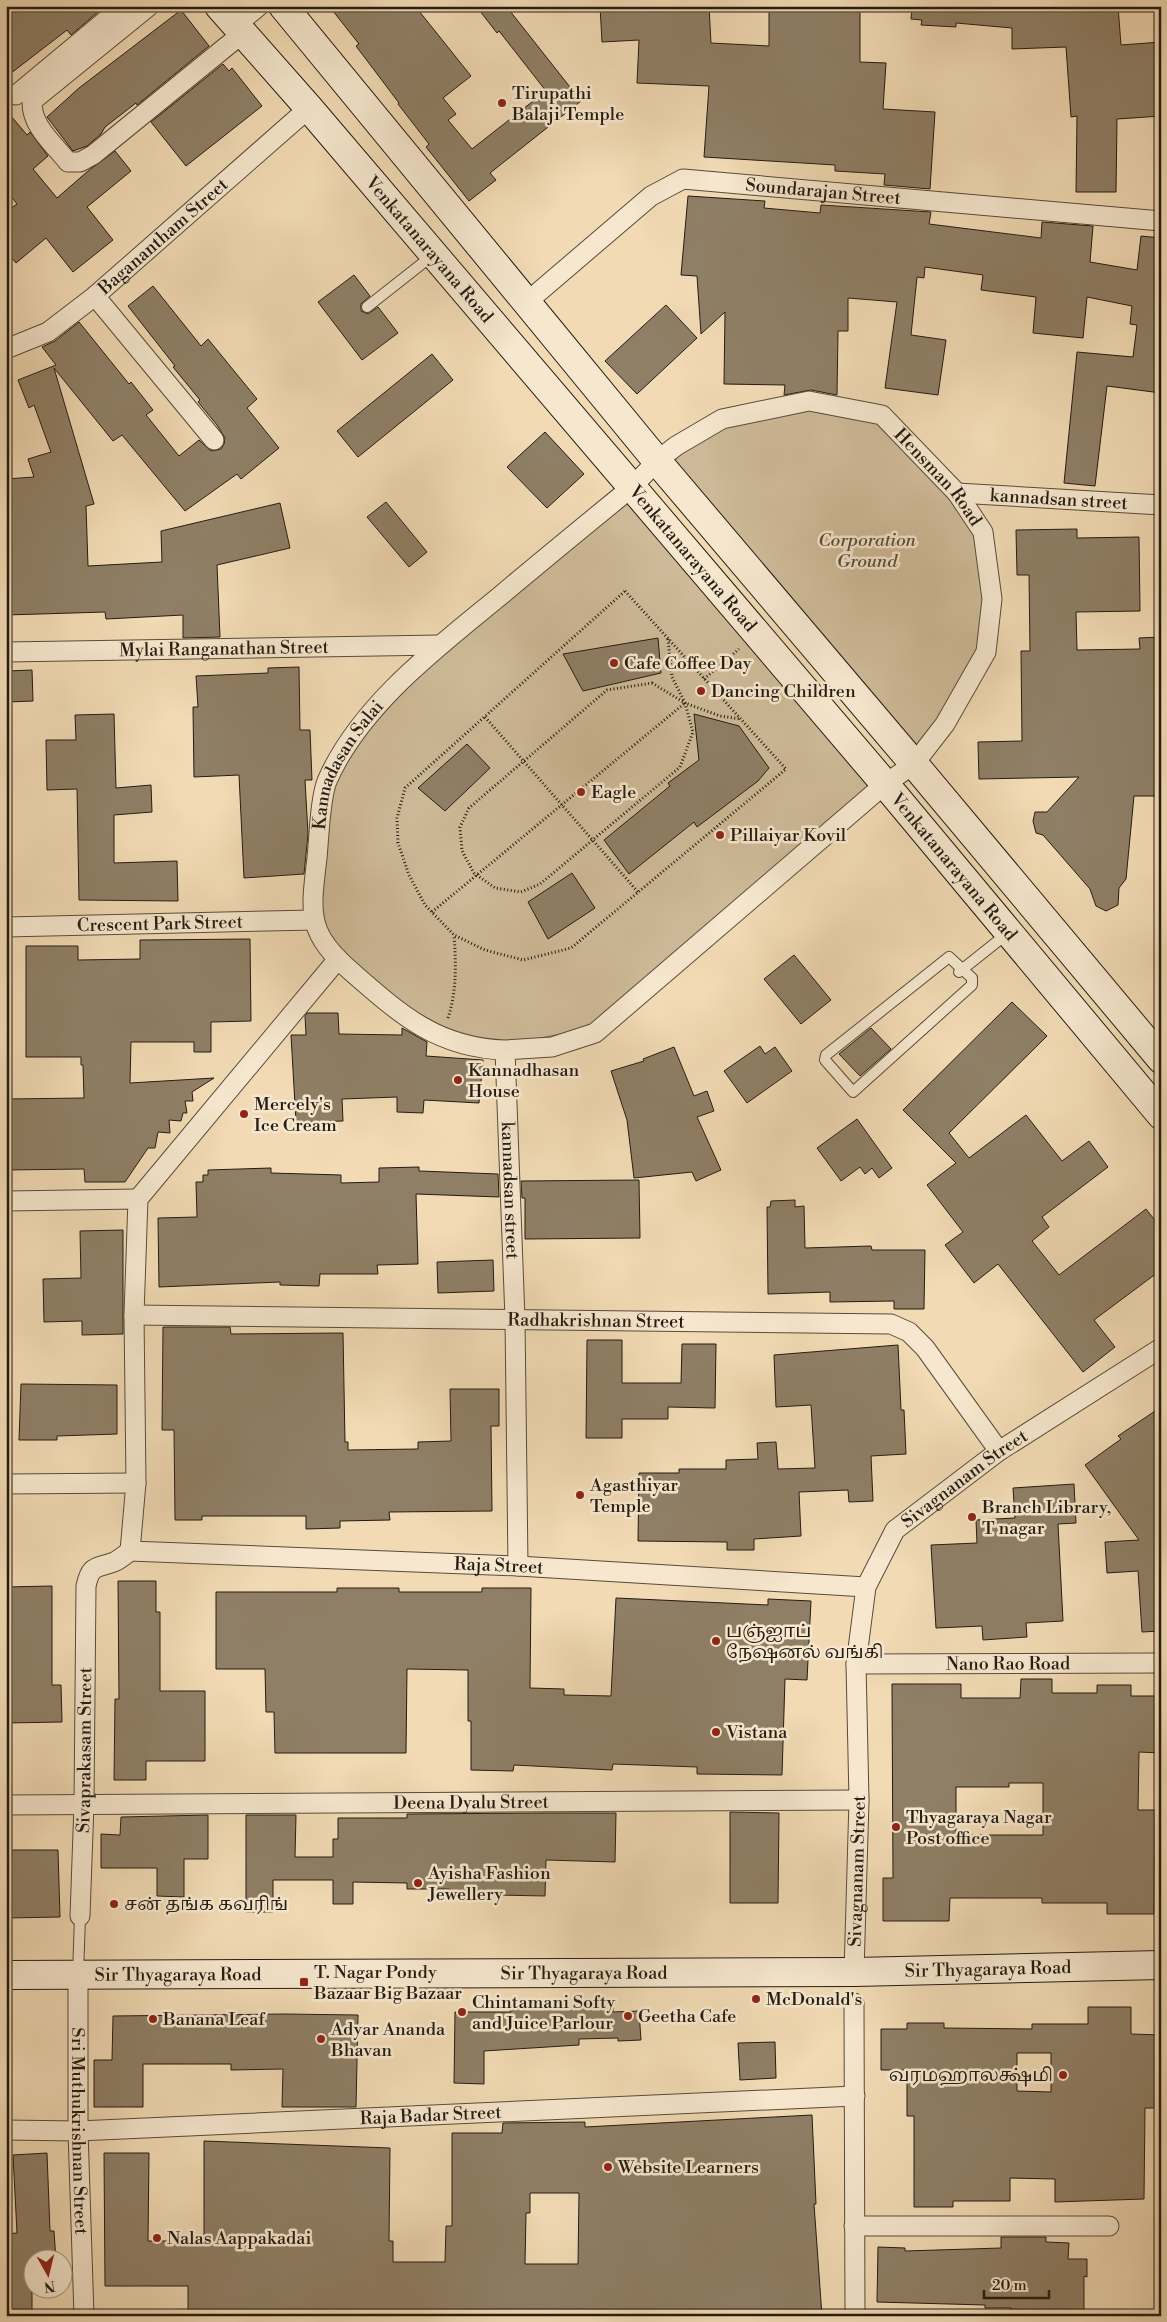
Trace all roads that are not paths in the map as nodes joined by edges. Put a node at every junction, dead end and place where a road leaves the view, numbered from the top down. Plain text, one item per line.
1 (123, 6) edge
2 (149, 6) edge
3 (259, 6) edge
4 (282, 6) edge
5 (232, 22) edge
6 (16, 95) dead end
7 (309, 108) junction
8 (1161, 220) edge
9 (434, 254) junction
10 (95, 296) junction
11 (527, 302) junction
12 (367, 307) dead end
13 (6, 349) edge
14 (214, 440) dead end
15 (657, 462) junction
16 (632, 487) junction
17 (957, 493) junction
18 (1161, 505) edge
19 (440, 645) junction
20 (6, 652) edge
21 (914, 764) junction
22 (885, 784) junction
23 (314, 920) junction
24 (6, 927) edge
25 (1008, 933) junction
26 (338, 959) junction
27 (963, 967) junction
28 (505, 1050) junction
29 (1161, 1060) edge
30 (1161, 1114) edge
31 (138, 1199) junction
32 (6, 1201) edge
33 (134, 1314) junction
34 (515, 1319) junction
35 (1161, 1348) edge
36 (999, 1451) junction
37 (6, 1484) edge
38 (136, 1484) junction
39 (130, 1551) junction
40 (518, 1566) junction
41 (866, 1588) junction
42 (1161, 1663) edge
43 (856, 1664) junction
44 (859, 1800) junction
45 (84, 1804) junction
46 (6, 1805) edge
47 (80, 1916) joint
48 (1161, 1965) edge
49 (854, 1972) junction
50 (6, 1975) edge
51 (78, 1976) junction
52 (854, 2003) dead end
53 (855, 2096) junction
54 (6, 2130) edge
55 (78, 2131) junction
56 (854, 2226) junction
57 (1109, 2226) dead end
58 (84, 2316) edge
59 (855, 2316) edge

1 - 6 street
2 - 5 street
3 - 5 street
4 - 11 main road, Venkatanarayana Road
5 - 7 main road, Venkatanarayana Road
7 - 9 main road, Venkatanarayana Road
7 - 10 street, Baganantham Street
8 - 11 street, Soundarajan Street
9 - 12 lane
9 - 16 main road, Venkatanarayana Road
10 - 13 street, Baganantham Street
10 - 14 street
11 - 15 main road, Venkatanarayana Road
15 - 16 street, Hensman Road
15 - 17 street, Hensman Road
15 - 21 main road, Venkatanarayana Road
16 - 19 street, Kannadasan Salai
16 - 22 main road, Venkatanarayana Road
17 - 18 street, kannadsan street
17 - 21 street, Hensman Road
19 - 20 street, Mylai Ranganathan Street
19 - 23 street, Kannadasan Salai
21 - 22 street, Hensman Road
21 - 29 main road, Venkatanarayana Road
22 - 25 main road, Venkatanarayana Road
22 - 28 street
23 - 24 street, Crescent Park Street
23 - 26 street, Kannadasan Salai
25 - 27 lane
25 - 30 main road, Venkatanarayana Road
26 - 28 street, Kannadasan Salai
26 - 31 street
27 - 27 lane
28 - 34 street, kannadsan street
31 - 32 street
31 - 33 street
33 - 34 street, Radhakrishnan Street
33 - 38 street
34 - 36 street, Radhakrishnan Street
34 - 40 street, kannadsan street
35 - 36 street, Sivagnanam Street
36 - 41 street, Sivagnanam Street
37 - 38 street
38 - 39 street
39 - 40 street, Raja Street
39 - 45 street, Sivaprakasam Street
40 - 41 street, Raja Street
41 - 43 street, Sivagnanam Street
42 - 43 street, Nano Rao Road
43 - 44 street, Sivagnanam Street
44 - 45 street, Deena Dyalu Street
44 - 49 street, Sivagnanam Street
45 - 46 street, Deena Dyalu Street
45 - 47 street, Sivaprakasam Street
47 - 51 lane, Sivaprakasam Street
48 - 49 main road, Sir Thyagaraya Road
49 - 51 main road, Sir Thyagaraya Road
50 - 51 main road, Sir Thyagaraya Road
51 - 55 street, Sri Muthukrishnan Street
52 - 53 street
53 - 55 street, Raja Badar Street
53 - 56 street
54 - 55 street, Raja Badar Street
55 - 58 street, Sri Muthukrishnan Street
56 - 57 street
56 - 59 street

